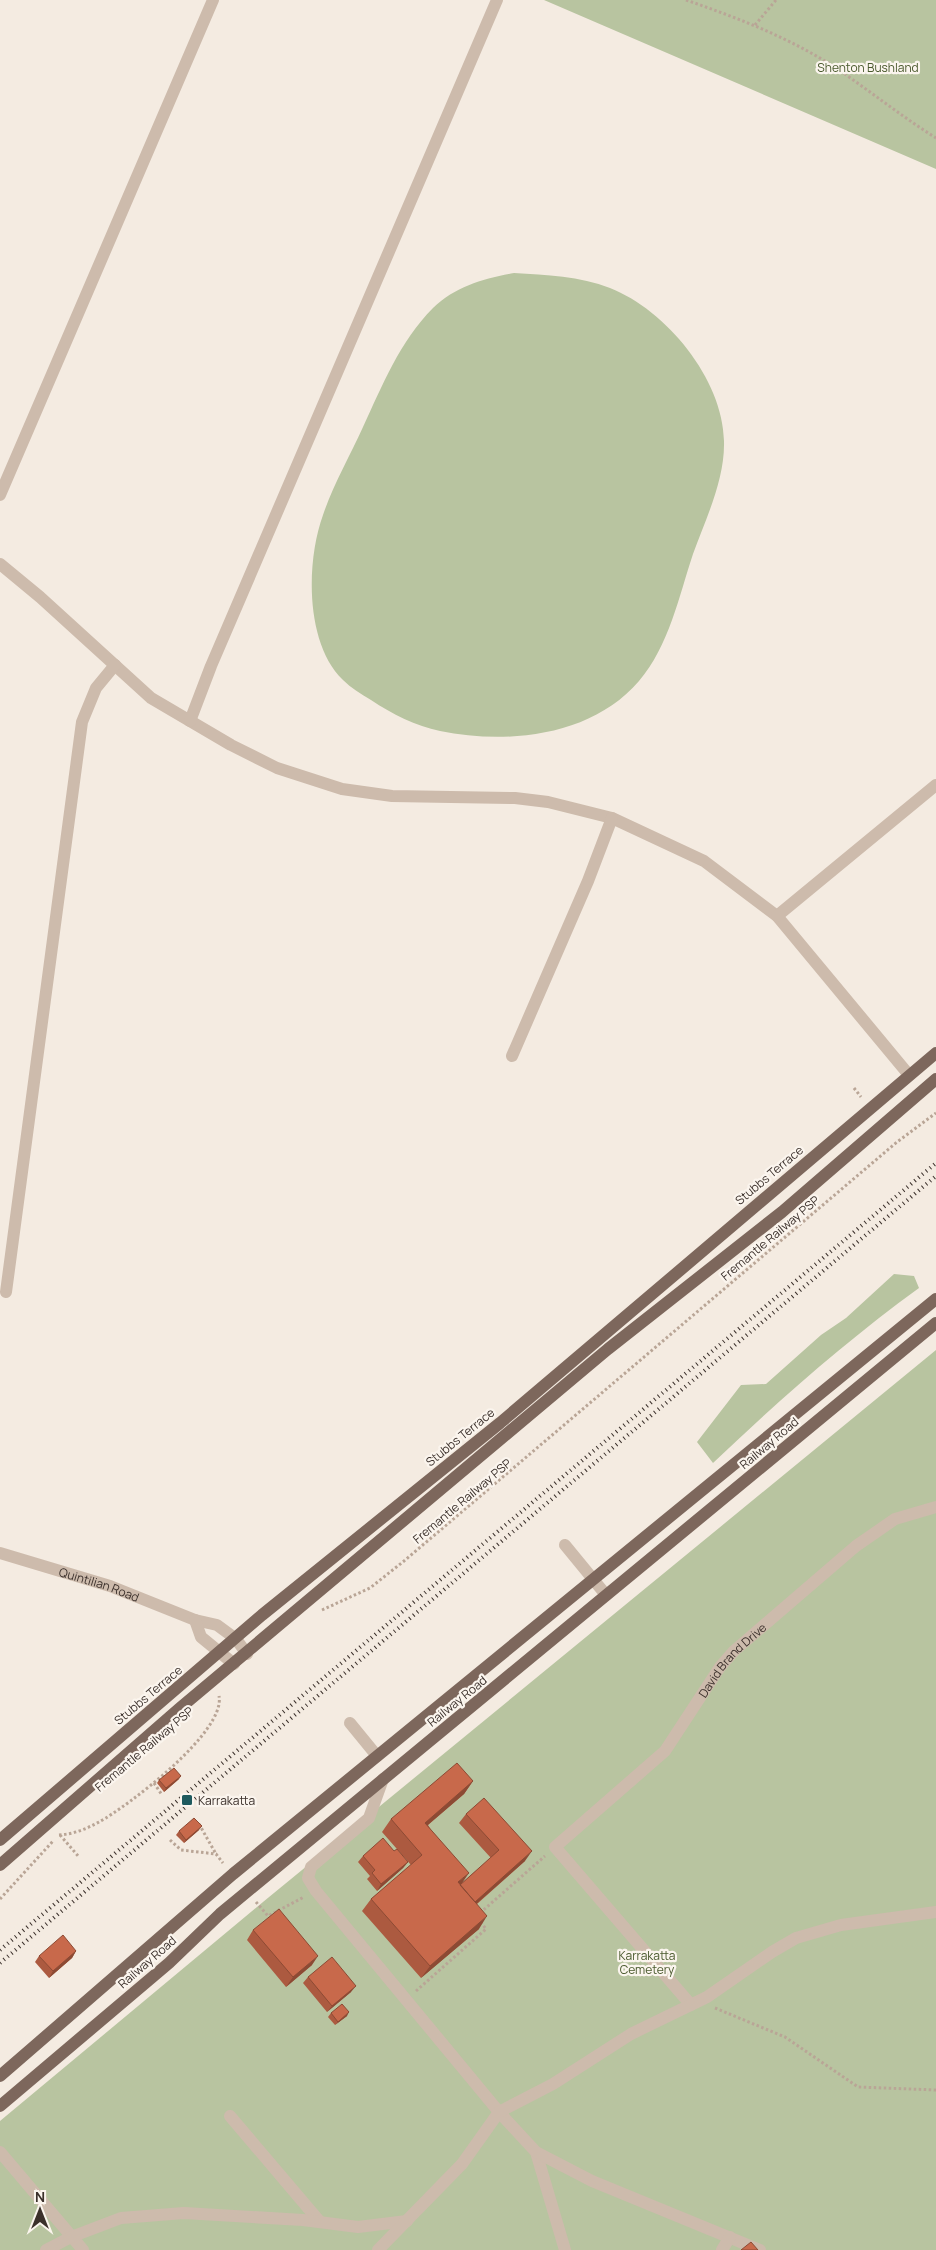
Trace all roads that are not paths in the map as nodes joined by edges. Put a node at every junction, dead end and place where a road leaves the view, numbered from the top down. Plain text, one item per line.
1 (213, 0) edge
2 (497, 0) edge
3 (0, 495) edge
4 (0, 564) edge
5 (115, 666) junction
6 (190, 721) junction
7 (936, 785) edge
8 (612, 818) junction
9 (777, 916) junction
10 (936, 1053) edge
11 (512, 1056) dead end
12 (909, 1075) junction
13 (936, 1079) edge
14 (6, 1292) dead end
15 (936, 1298) edge
16 (936, 1323) edge
17 (936, 1507) edge
18 (564, 1545) dead end
19 (0, 1553) edge
20 (594, 1580) junction
21 (606, 1595) junction
22 (195, 1620) junction
23 (236, 1639) junction
24 (219, 1653) junction
25 (247, 1654) junction
26 (234, 1664) junction
27 (350, 1723) dead end
28 (377, 1756) junction
29 (383, 1780) junction
30 (0, 1840) edge
31 (0, 1865) edge
32 (936, 1912) edge
33 (691, 2006) junction
34 (0, 2076) edge
35 (0, 2106) edge
36 (499, 2112) junction
37 (230, 2116) dead end
38 (0, 2152) edge
39 (536, 2152) junction
40 (407, 2221) junction
41 (320, 2222) junction
42 (71, 2236) junction
43 (730, 2237) junction
44 (46, 2250) edge
45 (83, 2250) edge
46 (378, 2250) edge
47 (565, 2250) edge
48 (722, 2250) edge
49 (760, 2250) edge

1 - 3 street
2 - 6 street
4 - 5 street
5 - 6 street
5 - 14 street
6 - 8 street
7 - 9 street
8 - 9 street
8 - 11 street
9 - 12 street
10 - 12 main road, Stubbs Terrace
12 - 23 main road, Stubbs Terrace
13 - 25 main road
15 - 20 main road, Railway Road
16 - 21 main road, Railway Road
17 - 33 street, David Brand Drive
18 - 20 street
19 - 22 street, Quintilian Road
20 - 21 street
20 - 28 main road, Railway Road
21 - 29 main road, Railway Road
22 - 23 street, Quintilian Road
22 - 24 street
23 - 24 main road, Stubbs Terrace
23 - 25 street, Quintilian Road
24 - 26 street
24 - 30 main road, Stubbs Terrace
25 - 26 main road
26 - 31 main road
27 - 28 street
28 - 34 main road, Railway Road
29 - 35 main road, Railway Road
29 - 36 street
32 - 33 street
33 - 36 street
36 - 39 street
36 - 40 street
37 - 41 street
38 - 42 street
39 - 43 street
39 - 47 street
40 - 41 street
40 - 46 street
41 - 42 street
42 - 44 street
42 - 45 street
43 - 48 street
43 - 49 street

